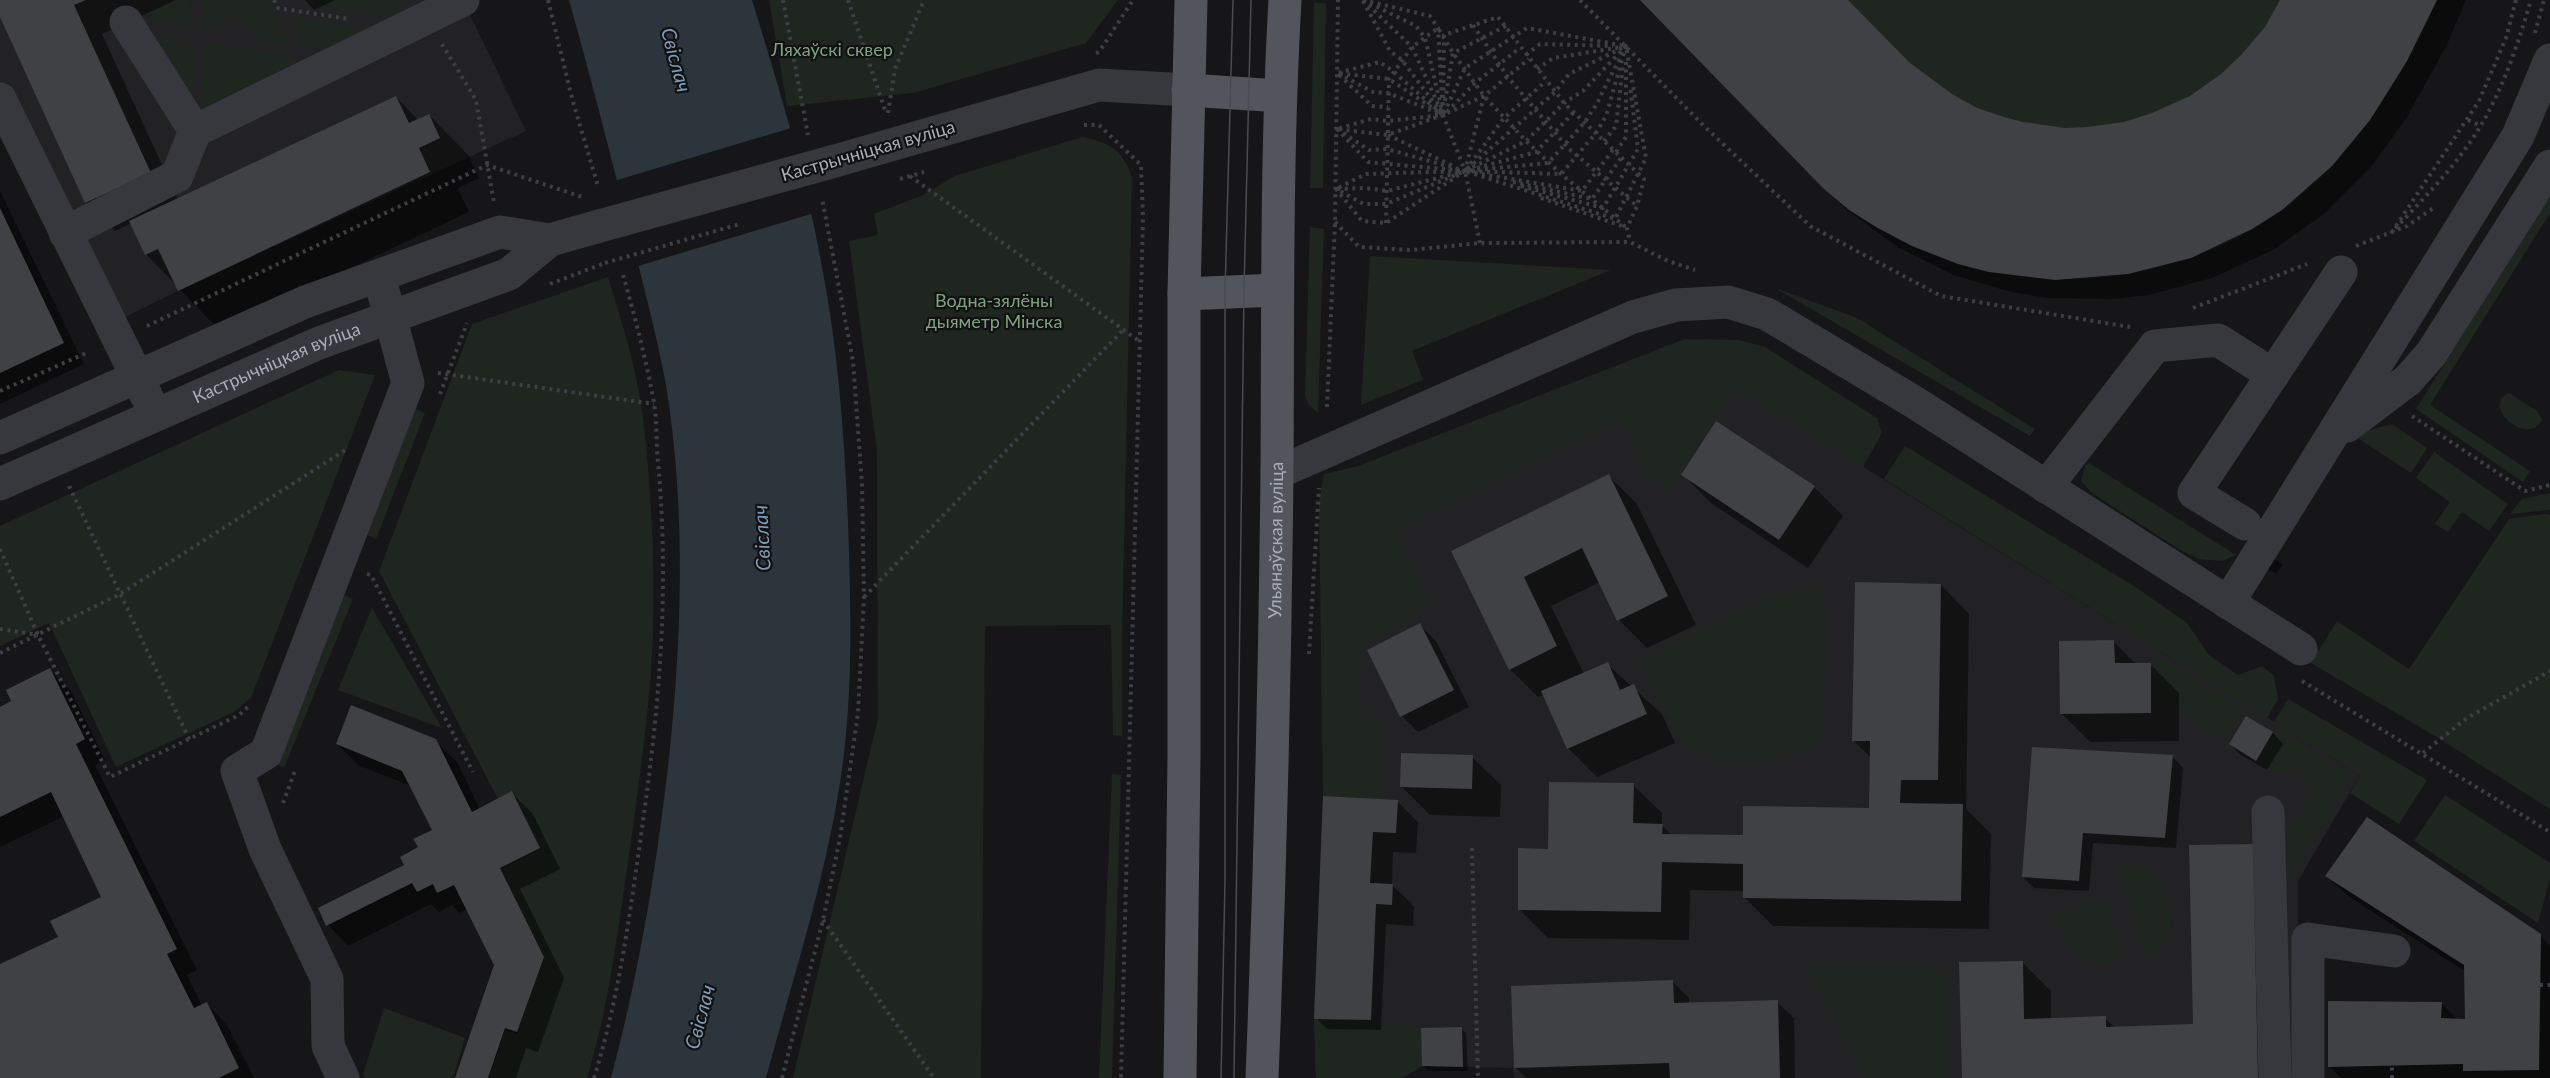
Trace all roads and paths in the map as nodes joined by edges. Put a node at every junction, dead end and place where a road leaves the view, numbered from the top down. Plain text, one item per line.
1 (463, 0) edge
2 (548, 0) edge
3 (783, 0) edge
4 (848, 0) edge
5 (924, 0) edge
6 (1133, 0) edge
7 (1191, 0) edge
8 (1285, 0) edge
9 (1338, 0) edge
10 (1363, 0) edge
11 (1580, 0) edge
12 (2516, 0) edge
13 (2531, 0) edge
14 (126, 22) dead end
15 (1473, 25) junction
16 (1506, 26) junction
17 (1438, 28) junction
18 (1444, 35) junction
19 (1513, 37) junction
20 (1425, 38) junction
21 (1482, 38) junction
22 (439, 41) dead end
23 (1626, 46) junction
24 (1412, 47) junction
25 (1520, 48) junction
26 (1490, 52) junction
27 (1453, 53) junction
28 (1088, 55) dead end
29 (1527, 57) junction
30 (1402, 60) junction
31 (2550, 60) edge
32 (1499, 64) junction
33 (1464, 68) junction
34 (1537, 69) junction
35 (1394, 72) junction
36 (1337, 73) junction
37 (1507, 76) junction
38 (1389, 80) junction
39 (1546, 81) junction
40 (1475, 83) junction
41 (1188, 90) junction
42 (1556, 92) junction
43 (1388, 93) junction
44 (1280, 96) junction
45 (1484, 96) junction
46 (0, 99) edge
47 (1526, 99) junction
48 (1564, 104) junction
49 (1388, 107) junction
50 (1535, 111) junction
51 (898, 112) dead end
52 (1574, 112) junction
53 (887, 115) junction
54 (1443, 116) junction
55 (1504, 118) junction
56 (2468, 120) junction
57 (1388, 121) junction
58 (1545, 122) junction
59 (1585, 122) junction
60 (1099, 126) dead end
61 (2480, 126) junction
62 (1337, 129) junction
63 (1515, 129) junction
64 (2485, 129) dead end
65 (195, 130) junction
66 (1555, 133) junction
67 (1596, 133) junction
68 (1388, 135) junction
69 (809, 141) dead end
70 (1526, 141) junction
71 (1604, 141) junction
72 (1566, 145) junction
73 (1387, 149) junction
74 (1614, 151) junction
75 (1536, 152) junction
76 (1576, 156) junction
77 (1621, 158) junction
78 (1387, 162) junction
79 (1548, 163) junction
80 (487, 165) junction
81 (1630, 166) junction
82 (2550, 166) edge
83 (1465, 171) junction
84 (1596, 173) junction
85 (1560, 174) junction
86 (1638, 174) junction
87 (1387, 175) junction
88 (910, 176) dead end
89 (1605, 181) junction
90 (598, 186) dead end
91 (1336, 189) junction
92 (1616, 189) junction
93 (1387, 191) junction
94 (1582, 191) junction
95 (831, 197) dead end
96 (1626, 198) junction
97 (1592, 199) junction
98 (2445, 200) dead end
99 (1386, 204) junction
100 (1637, 207) junction
101 (1603, 208) junction
102 (592, 213) junction
103 (1615, 219) junction
104 (741, 223) dead end
105 (1386, 223) junction
106 (1627, 228) junction
107 (2392, 232) junction
108 (65, 233) junction
109 (550, 240) junction
110 (1630, 242) dead end
111 (1480, 243) dead end
112 (2335, 261) junction
113 (622, 271) dead end
114 (379, 276) junction
115 (544, 286) dead end
116 (1278, 290) junction
117 (1184, 294) junction
118 (2184, 311) dead end
119 (469, 315) dead end
120 (390, 317) junction
121 (2140, 328) dead end
122 (1124, 329) junction
123 (117, 340) junction
124 (1139, 341) junction
125 (404, 367) junction
126 (448, 375) junction
127 (2273, 375) junction
128 (136, 378) junction
129 (0, 391) edge
130 (440, 397) dead end
131 (654, 405) junction
132 (1327, 407) dead end
133 (156, 415) junction
134 (2432, 429) dead end
135 (0, 438) edge
136 (2331, 438) junction
137 (351, 455) dead end
138 (1277, 473) junction
139 (1319, 482) dead end
140 (67, 483) dead end
141 (0, 484) edge
142 (2550, 485) edge
143 (2046, 488) junction
144 (2244, 524) dead end
145 (0, 549) edge
146 (339, 563) junction
147 (375, 564) dead end
148 (371, 575) junction
149 (367, 586) dead end
150 (120, 594) junction
151 (864, 597) junction
152 (2228, 603) junction
153 (0, 629) edge
154 (38, 635) junction
155 (0, 653) edge
156 (2300, 664) joint
157 (1308, 666) dead end
158 (2550, 671) edge
159 (252, 702) dead end
160 (190, 741) junction
161 (2423, 753) junction
162 (299, 761) dead end
163 (473, 772) dead end
164 (2268, 812) dead end
165 (2550, 832) edge
166 (1472, 848) dead end
167 (266, 849) junction
168 (823, 920) junction
169 (2394, 951) dead end
170 (2540, 985) dead end
171 (2550, 985) edge
172 (2392, 1066) dead end
173 (343, 1078) edge
174 (594, 1078) edge
175 (782, 1078) edge
176 (934, 1078) edge
177 (1121, 1078) edge
178 (1180, 1078) edge
179 (1262, 1078) edge
180 (1478, 1078) edge
181 (2275, 1078) edge
182 (2308, 1078) edge
183 (2392, 1078) edge

1 - 65 street
2 - 90 path
3 - 69 path
4 - 53 path
5 - 53 path
6 - 28 path
7 - 41 main road
8 - 44 main road, Ульянаўская вуліца
9 - 36 path
10 - 17 path
10 - 30 path
11 - 23 path
12 - 56 path
13 - 61 path
14 - 65 street
15 - 16 path
15 - 18 path
15 - 21 path
16 - 19 path
16 - 21 path
17 - 18 path
17 - 20 path
17 - 54 path
18 - 27 path
18 - 54 path
19 - 23 path
19 - 25 path
19 - 26 path
20 - 24 path
20 - 24 path
20 - 54 path
21 - 26 path
21 - 27 path
22 - 80 path
23 - 29 path
23 - 34 path
23 - 42 path
23 - 48 path
23 - 59 path
23 - 67 path
23 - 71 path
23 - 74 path
23 - 81 path
23 - 86 path
23 - 121 path
24 - 30 path
24 - 54 path
25 - 29 path
25 - 32 path
26 - 32 path
26 - 33 path
27 - 33 path
27 - 54 path
29 - 34 path
29 - 37 path
30 - 35 path
30 - 54 path
31 - 136 street
32 - 37 path
32 - 40 path
33 - 40 path
33 - 54 path
34 - 39 path
35 - 36 path
35 - 38 path
35 - 54 path
36 - 38 path
36 - 43 path
36 - 49 path
36 - 62 path
37 - 45 path
37 - 47 path
38 - 43 path
38 - 54 path
39 - 42 path
39 - 47 path
40 - 45 path
40 - 54 path
41 - 44 main road
41 - 102 street, Кастрычніцкая вуліца, bridge
41 - 117 main road
42 - 48 path
42 - 50 path
43 - 49 path
43 - 54 path
44 - 116 main road, Ульянаўская вуліца
45 - 54 path
45 - 55 path
45 - 83 path
46 - 108 street
47 - 50 path
47 - 55 path
48 - 52 path
48 - 58 path
49 - 57 path
50 - 58 path
50 - 63 path
51 - 53 path
52 - 59 path
52 - 66 path
54 - 57 path
54 - 68 path
54 - 83 path
55 - 63 path
55 - 83 path
56 - 61 path
56 - 107 path
57 - 62 path
57 - 68 path
58 - 66 path
58 - 70 path
59 - 67 path
59 - 72 path
60 - 124 path
61 - 64 path
61 - 107 path
62 - 68 path
62 - 73 path
62 - 78 path
62 - 91 path
63 - 70 path
63 - 83 path
65 - 108 street
66 - 72 path
66 - 75 path
67 - 71 path
67 - 76 path
68 - 73 path
68 - 83 path
70 - 75 path
70 - 83 path
71 - 74 path
72 - 76 path
72 - 79 path
73 - 78 path
73 - 83 path
74 - 77 path
74 - 84 path
75 - 79 path
75 - 83 path
76 - 84 path
76 - 85 path
77 - 81 path
77 - 89 path
78 - 83 path
78 - 87 path
79 - 83 path
79 - 85 path
80 - 102 path
80 - 123 path
81 - 86 path
81 - 92 path
82 - 136 street
83 - 85 path
83 - 87 path
83 - 93 path
83 - 94 path
83 - 97 path
83 - 99 path
83 - 101 path
83 - 103 path
83 - 105 path
83 - 106 path
83 - 111 path
84 - 89 path
84 - 94 path
85 - 94 path
86 - 96 path
86 - 100 path
87 - 91 path
87 - 93 path
88 - 122 path
89 - 92 path
89 - 97 path
91 - 93 path
91 - 99 path
91 - 105 path
91 - 132 path
92 - 96 path
92 - 101 path
93 - 99 path
94 - 97 path
95 - 151 path
96 - 100 path
96 - 103 path
97 - 101 path
98 - 107 path
99 - 105 path
100 - 106 path
101 - 103 path
102 - 109 street, Кастрычніцкая вуліца
103 - 106 path
104 - 115 path, bridge
106 - 110 path
107 - 112 path
108 - 123 street
109 - 114 street, Кастрычніцкая вуліца
109 - 120 street, Кастрычніцкая вуліца
112 - 118 path
112 - 127 street
113 - 131 path
114 - 120 street
114 - 128 street, Кастрычніцкая вуліца
116 - 117 main road
116 - 138 main road, Ульянаўская вуліца
117 - 178 main road
119 - 126 path
120 - 125 street
120 - 133 street, Кастрычніцкая вуліца
122 - 124 path
122 - 151 path
123 - 128 street
123 - 129 path
124 - 177 path
125 - 126 path
125 - 146 street
126 - 130 path
126 - 131 path
127 - 143 street
127 - 144 street
128 - 133 street
128 - 135 street, Кастрычніцкая вуліца
131 - 174 path
133 - 141 street, Кастрычніцкая вуліца
134 - 142 path
136 - 152 street
137 - 150 path
138 - 143 street
138 - 179 main road, Ульянаўская вуліца
139 - 157 path
140 - 150 path
143 - 152 street
145 - 154 path
146 - 148 path
146 - 167 street
147 - 148 path
148 - 149 path
148 - 163 path
150 - 154 path
150 - 160 path
151 - 168 path
152 - 156 street
153 - 154 path
154 - 155 path
154 - 160 path
156 - 161 path
158 - 161 path
159 - 160 path
161 - 165 path
162 - 167 path
164 - 181 street
166 - 180 path
167 - 173 street
168 - 175 path
168 - 176 path
169 - 182 street
170 - 171 path
172 - 183 path

